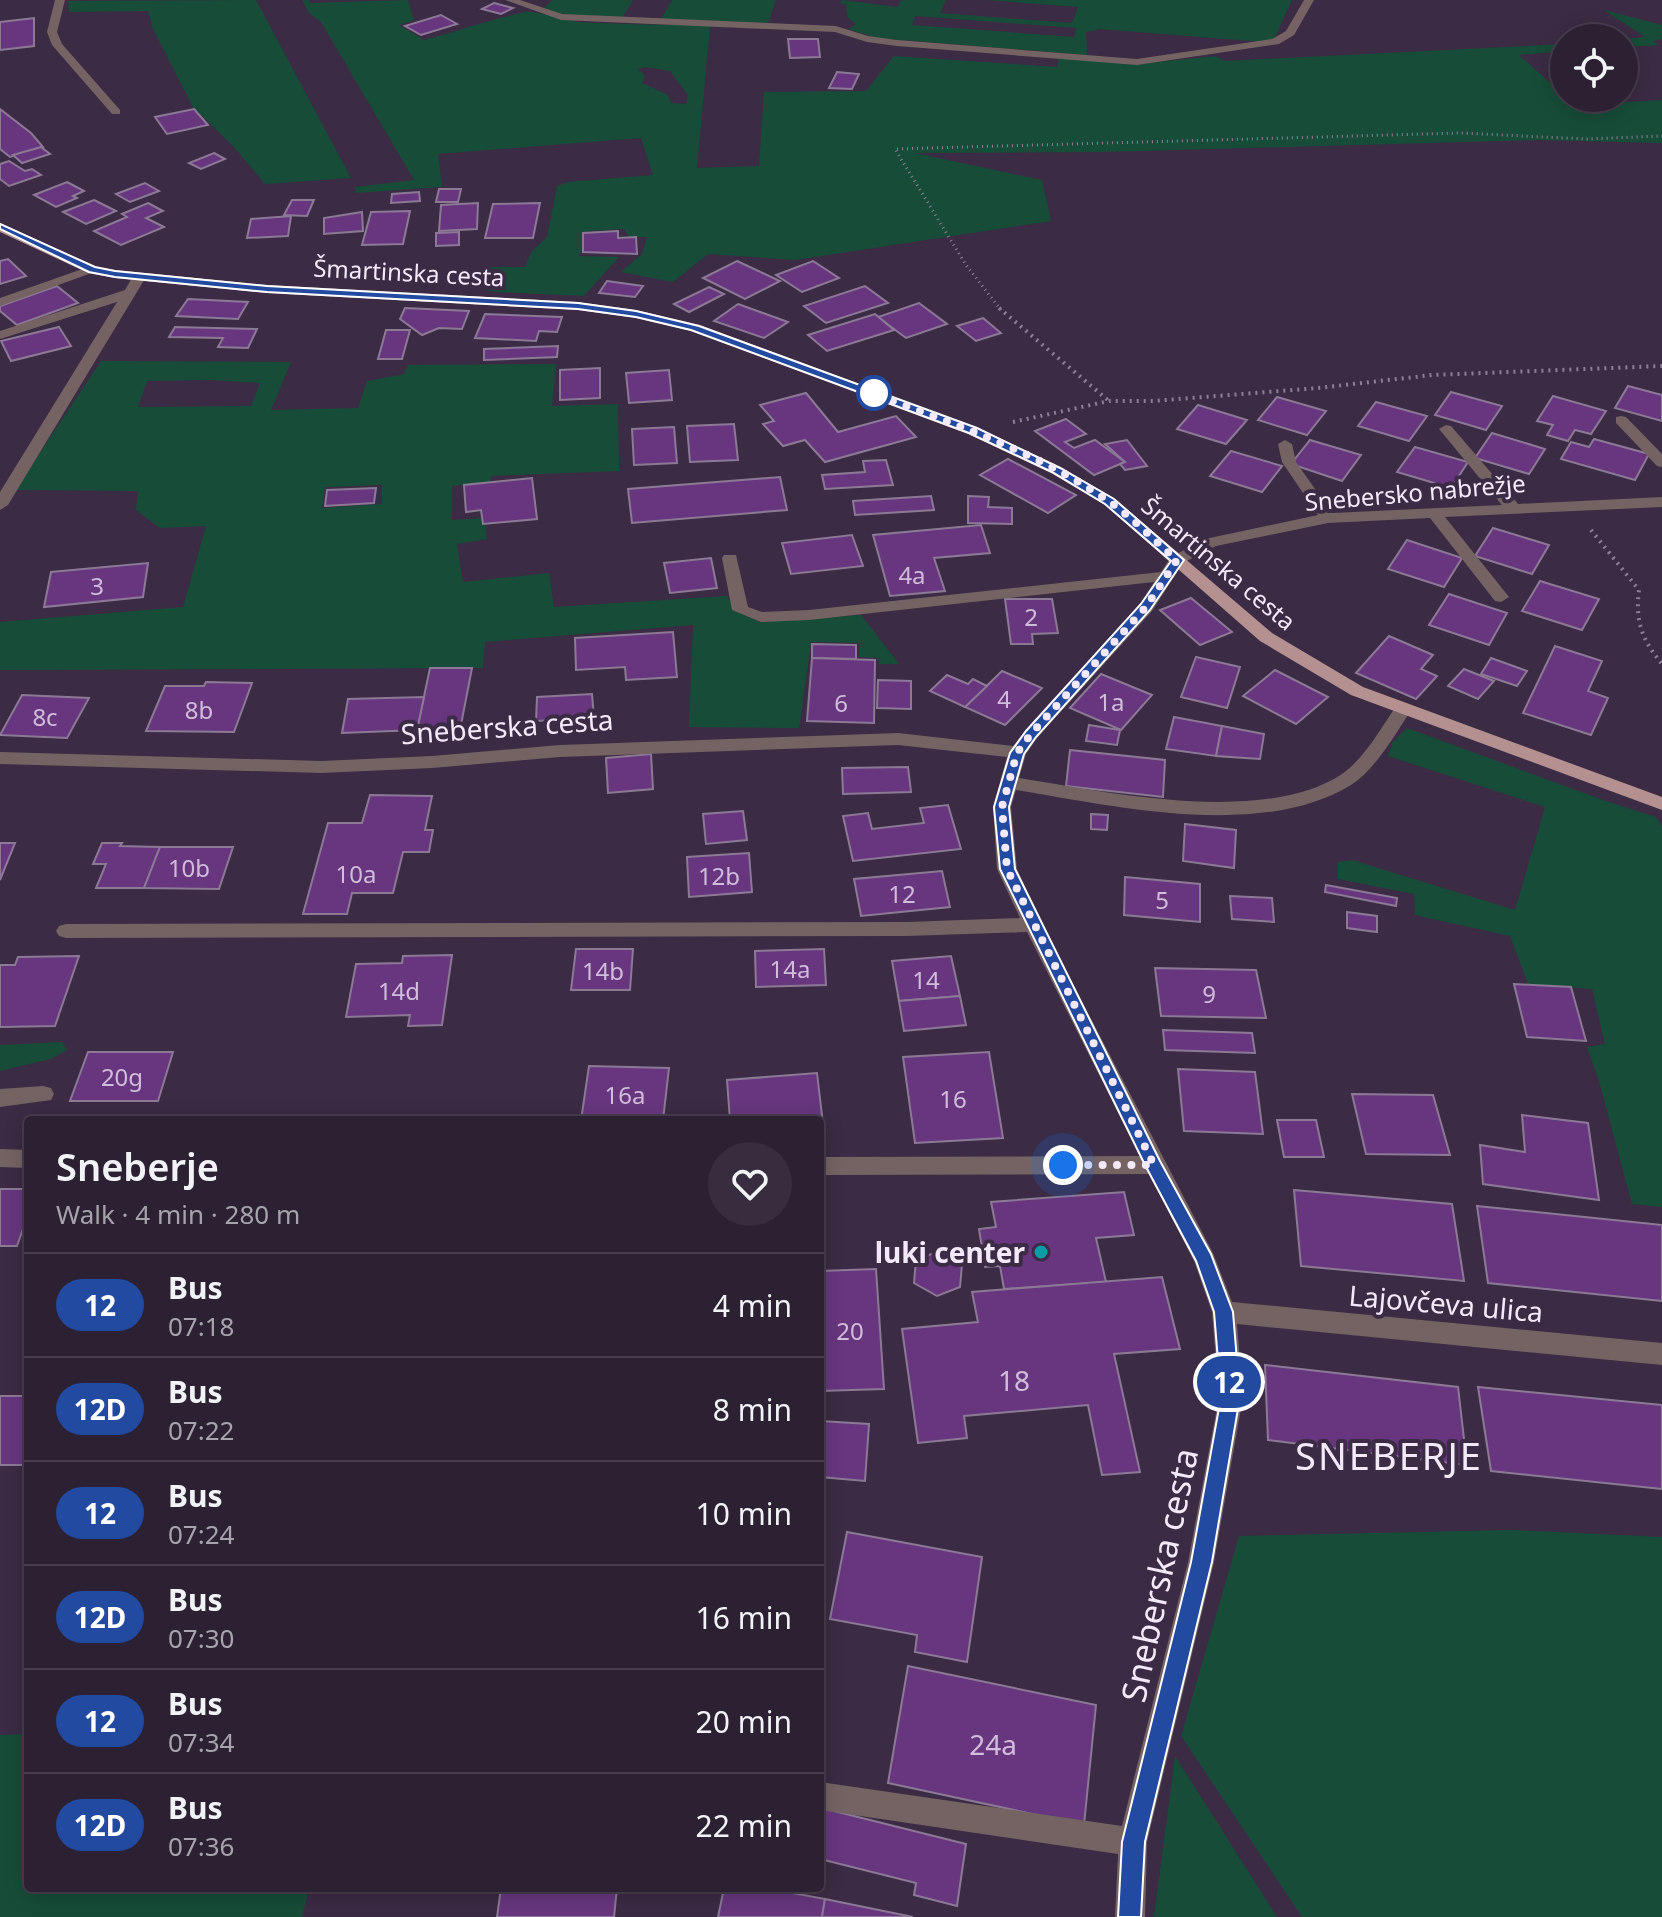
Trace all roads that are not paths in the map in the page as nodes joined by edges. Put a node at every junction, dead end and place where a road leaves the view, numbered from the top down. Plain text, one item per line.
1 (60, 0) edge
2 (510, 0) edge
3 (1309, 0) edge
4 (116, 112) dead end
5 (0, 227) edge
6 (93, 270) junction
7 (139, 277) junction
8 (128, 293) junction
9 (0, 302) edge
10 (0, 335) edge
11 (1621, 420) dead end
12 (1446, 429) dead end
13 (1285, 444) dead end
14 (1662, 463) edge
15 (1662, 502) edge
16 (0, 505) edge
17 (1512, 507) junction
18 (1433, 512) junction
19 (1328, 518) junction
20 (730, 558) dead end
21 (1173, 568) junction
22 (1501, 597) dead end
23 (1403, 709) junction
24 (1017, 753) junction
25 (0, 758) edge
26 (1009, 783) junction
27 (1662, 804) edge
28 (1033, 925) junction
29 (66, 931) dead end
30 (43, 1094) dead end
31 (0, 1098) edge
32 (0, 1158) edge
33 (24, 1159) edge
34 (1154, 1165) junction
35 (824, 1166) edge
36 (1224, 1312) junction
37 (1662, 1354) edge
38 (824, 1797) edge
39 (1133, 1842) junction
40 (1130, 1917) edge

1 - 4 street
2 - 3 street
5 - 6 main road, Šmartinska cesta
6 - 7 main road, Šmartinska cesta
6 - 9 street
7 - 8 street
7 - 21 main road, Šmartinska cesta
8 - 10 street
8 - 16 street
11 - 14 street
12 - 17 street
13 - 19 street
15 - 17 street, Snebersko nabrežje
17 - 18 street, Snebersko nabrežje
18 - 19 street, Snebersko nabrežje
18 - 22 street
19 - 21 street, Snebersko nabrežje
20 - 21 street
21 - 23 main road, Šmartinska cesta
21 - 24 street, Sneberska cesta
23 - 26 street
23 - 27 main road, Šmartinska cesta
24 - 25 street, Sneberska cesta
24 - 26 street, Sneberska cesta
26 - 28 street, Sneberska cesta
28 - 29 street
28 - 34 street, Sneberska cesta
30 - 31 street
32 - 33 street
34 - 35 street
34 - 36 street, Sneberska cesta
36 - 37 street, Lajovčeva ulica
36 - 39 street, Sneberska cesta
38 - 39 street
39 - 40 street, Sneberska cesta

